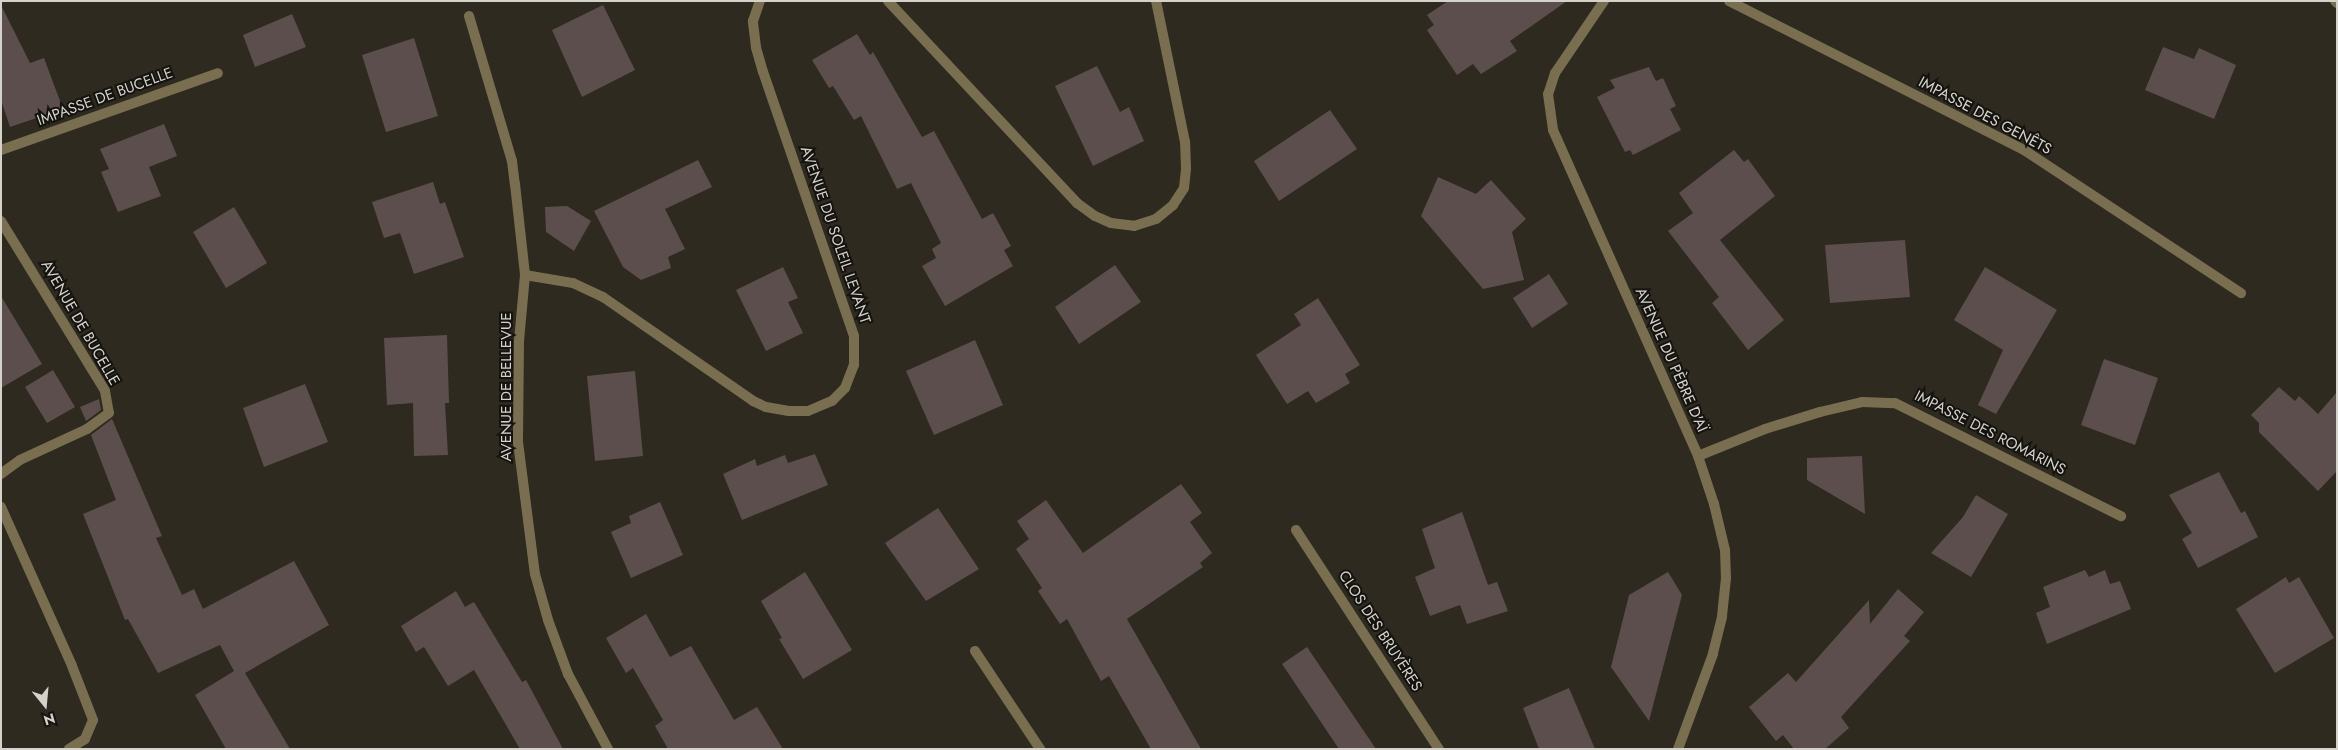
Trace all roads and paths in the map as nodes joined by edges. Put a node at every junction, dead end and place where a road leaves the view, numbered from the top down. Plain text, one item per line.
1 (760, 1) edge
2 (888, 1) edge
3 (1156, 1) edge
4 (1604, 1) edge
5 (1729, 1) edge
6 (469, 16) dead end
7 (218, 73) dead end
8 (1, 150) edge
9 (1, 221) edge
10 (525, 275) junction
11 (2241, 293) dead end
12 (1698, 456) junction
13 (1, 474) edge
14 (1, 507) edge
15 (2121, 516) dead end
16 (1296, 530) dead end
17 (975, 651) dead end
18 (70, 749) edge
19 (608, 749) edge
20 (1040, 749) edge
21 (1439, 749) edge
22 (1678, 749) edge

1 - 10 street, AVENUE DU SOLEIL LEVANT
2 - 3 street
4 - 12 street, AVENUE DU PÈBRE D'AÏ
5 - 11 street, IMPASSE DES GENÊTS
6 - 10 street, AVENUE DE BELLEVUE
7 - 8 street, IMPASSE DE BUCELLE
9 - 13 street, AVENUE DE BUCELLE
10 - 19 street, AVENUE DE BELLEVUE
12 - 15 street, IMPASSE DES ROMARINS
12 - 22 street, AVENUE DU PÈBRE D'AÏ
14 - 18 street
16 - 21 street, CLOS DES BRUYÈRES
17 - 20 street

